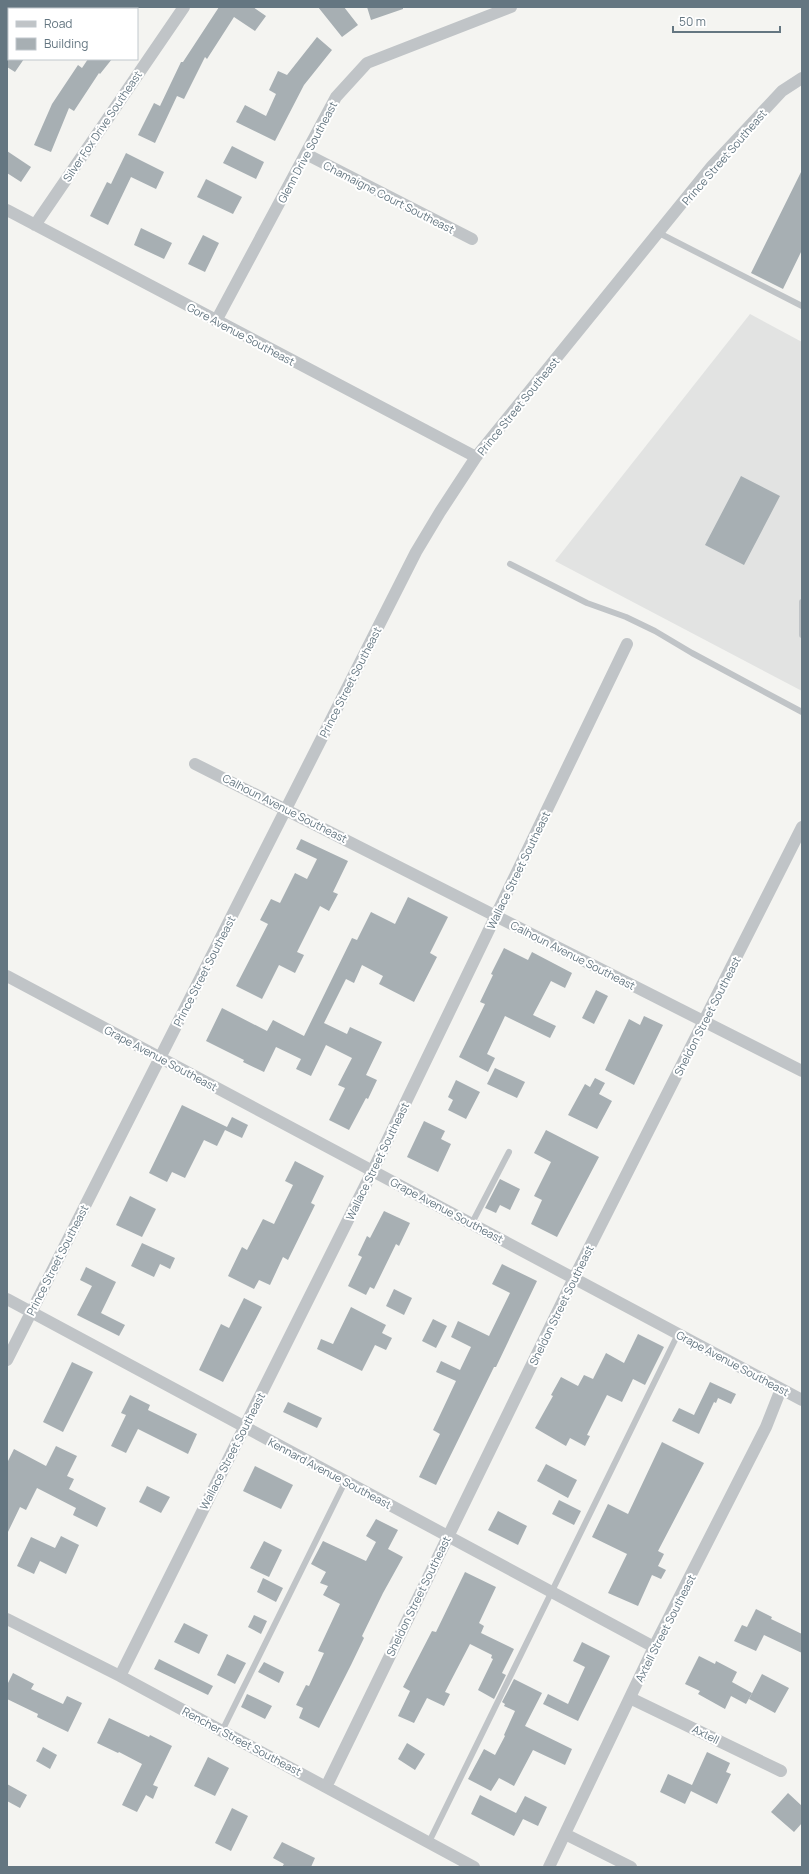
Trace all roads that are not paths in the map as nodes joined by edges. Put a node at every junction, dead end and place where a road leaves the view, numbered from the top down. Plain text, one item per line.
1 (184, 7) edge
2 (511, 7) edge
3 (802, 78) edge
4 (306, 154) junction
5 (7, 210) edge
6 (35, 225) junction
7 (659, 233) junction
8 (472, 239) dead end
9 (802, 306) edge
10 (216, 321) junction
11 (476, 457) junction
12 (510, 564) dead end
13 (802, 602) edge
14 (802, 635) edge
15 (628, 644) dead end
16 (802, 712) edge
17 (195, 764) dead end
18 (286, 808) junction
19 (802, 827) edge
20 (496, 916) junction
21 (7, 976) edge
22 (704, 1021) junction
23 (160, 1058) junction
24 (802, 1070) edge
25 (508, 1152) dead end
26 (373, 1170) junction
27 (472, 1223) junction
28 (574, 1278) junction
29 (7, 1299) edge
30 (31, 1311) junction
31 (678, 1334) junction
32 (7, 1360) edge
33 (781, 1389) junction
34 (802, 1400) edge
35 (245, 1427) junction
36 (346, 1482) junction
37 (447, 1537) junction
38 (552, 1593) junction
39 (7, 1619) edge
40 (654, 1647) junction
41 (120, 1676) junction
42 (630, 1698) junction
43 (222, 1731) junction
44 (781, 1770) dead end
45 (326, 1787) junction
46 (565, 1834) junction
47 (429, 1842) junction
48 (473, 1867) edge
49 (549, 1867) edge
50 (631, 1867) edge

1 - 6 street, Silver Fox Drive Southeast
2 - 4 street, Glenn Drive Southeast
3 - 7 street, Prince Street Southeast
4 - 8 street, Chamaigne Court Southeast
4 - 10 street, Glenn Drive Southeast
5 - 6 street, Gore Avenue Southeast
6 - 10 street, Gore Avenue Southeast
7 - 9 lane
7 - 11 street, Prince Street Southeast
10 - 11 street, Gore Avenue Southeast
11 - 18 street, Prince Street Southeast
12 - 16 lane
13 - 14 lane
15 - 20 street, Wallace Street Southeast
17 - 18 street, Calhoun Avenue Southeast
18 - 20 street, Calhoun Avenue Southeast
18 - 23 street, Prince Street Southeast
19 - 22 street, Sheldon Street Southeast
20 - 22 street, Calhoun Avenue Southeast
20 - 26 street, Wallace Street Southeast
21 - 23 street, Grape Avenue Southeast
22 - 24 street, Calhoun Avenue Southeast
22 - 28 street, Sheldon Street Southeast
23 - 26 street, Grape Avenue Southeast
23 - 30 street, Prince Street Southeast
25 - 27 lane
26 - 27 street, Grape Avenue Southeast
26 - 35 street, Wallace Street Southeast
27 - 28 street, Grape Avenue Southeast
28 - 31 street, Grape Avenue Southeast
28 - 37 street, Sheldon Street Southeast
29 - 30 street, Kennard Avenue Southeast
30 - 32 street, Prince Street Southeast
30 - 35 street, Kennard Avenue Southeast
31 - 33 street, Grape Avenue Southeast
31 - 38 lane
33 - 34 street, Grape Avenue Southeast
33 - 40 street, Axtell Street Southeast
35 - 36 street, Kennard Avenue Southeast
35 - 41 street, Wallace Street Southeast
36 - 37 street, Kennard Avenue Southeast
36 - 43 lane
37 - 38 street, Kennard Avenue Southeast
37 - 45 street, Sheldon Street Southeast
38 - 40 street, Kennard Avenue Southeast
38 - 47 lane
39 - 41 street, Rencher Street Southeast
40 - 42 street, Axtell Street Southeast
41 - 43 street, Rencher Street Southeast
42 - 44 street, Axtell
42 - 46 street, Axtell Street Southeast
43 - 45 street, Rencher Street Southeast
45 - 47 street, Rencher Street Southeast
46 - 49 street, Axtell Street Southeast
46 - 50 street
47 - 48 street, Rencher Street Southeast

